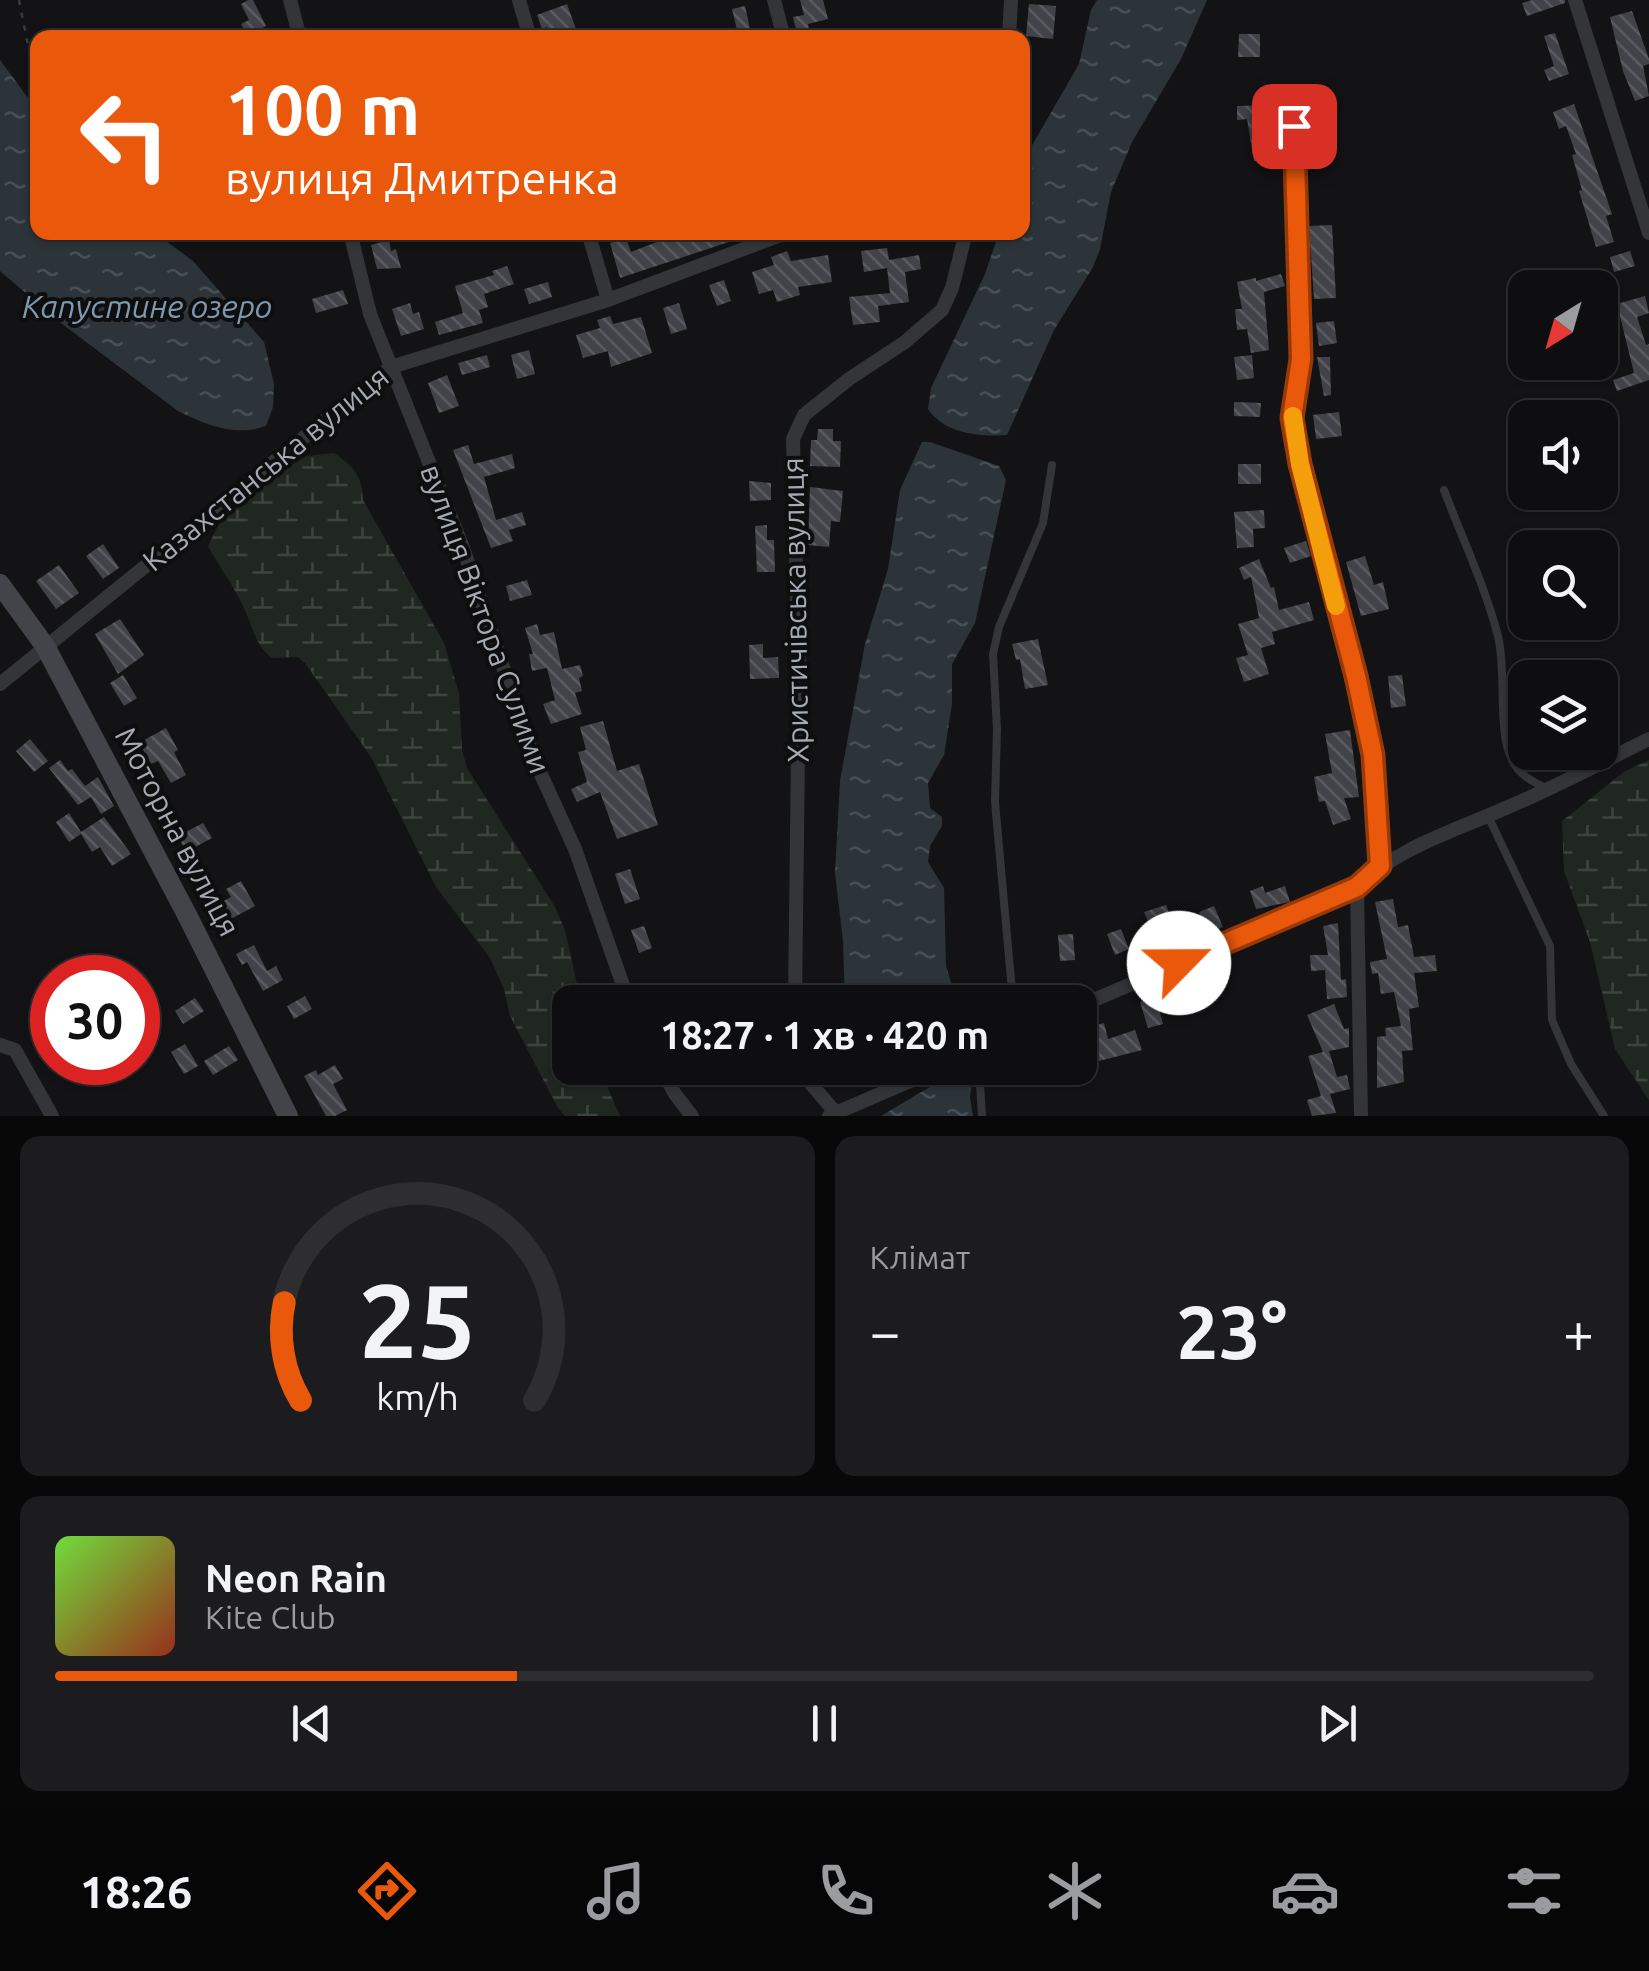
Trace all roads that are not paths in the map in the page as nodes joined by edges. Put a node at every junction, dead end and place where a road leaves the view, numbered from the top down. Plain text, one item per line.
1 (290, 0) edge
2 (519, 0) edge
3 (774, 0) edge
4 (1011, 0) edge
5 (1575, 0) edge
6 (298, 30) edge
7 (528, 30) edge
8 (782, 30) edge
9 (1009, 30) edge
10 (1292, 92) dead end
11 (1649, 234) edge
12 (352, 240) edge
13 (590, 240) edge
14 (769, 240) edge
15 (964, 240) edge
16 (608, 300) junction
17 (391, 366) junction
18 (1052, 464) dead end
19 (1444, 490) dead end
20 (0, 584) edge
21 (45, 646) junction
22 (0, 684) edge
23 (1649, 739) edge
24 (1548, 788) junction
25 (1488, 816) junction
26 (1380, 866) junction
27 (1357, 887) junction
28 (623, 985) edge
29 (795, 985) edge
30 (1011, 985) edge
31 (1097, 999) edge
32 (0, 1045) edge
33 (672, 1085) edge
34 (811, 1085) edge
35 (900, 1085) edge
36 (979, 1085) edge
37 (832, 1114) edge
38 (52, 1116) edge
39 (288, 1116) edge
40 (692, 1116) edge
41 (982, 1116) edge
42 (1361, 1116) edge
43 (1604, 1116) edge

1 - 6 street
2 - 7 street
3 - 8 street
4 - 9 street
5 - 11 street
10 - 26 street
12 - 17 street, вулиця Віктора Сулими
13 - 16 street
14 - 16 street, Казахстанська вулиця
15 - 29 street, Христичівська вулиця
16 - 17 street, Казахстанська вулиця
17 - 21 street, Казахстанська вулиця
17 - 28 street, вулиця Віктора Сулими
18 - 30 lane
19 - 24 lane
20 - 21 street, Моторна вулиця
21 - 22 street, Казахстанська вулиця
21 - 39 street, Моторна вулиця
23 - 24 street
24 - 25 street
25 - 26 street
25 - 43 lane
26 - 27 street
27 - 31 street
27 - 42 street
32 - 38 street
33 - 40 street
34 - 37 street
35 - 37 street
36 - 41 lane

